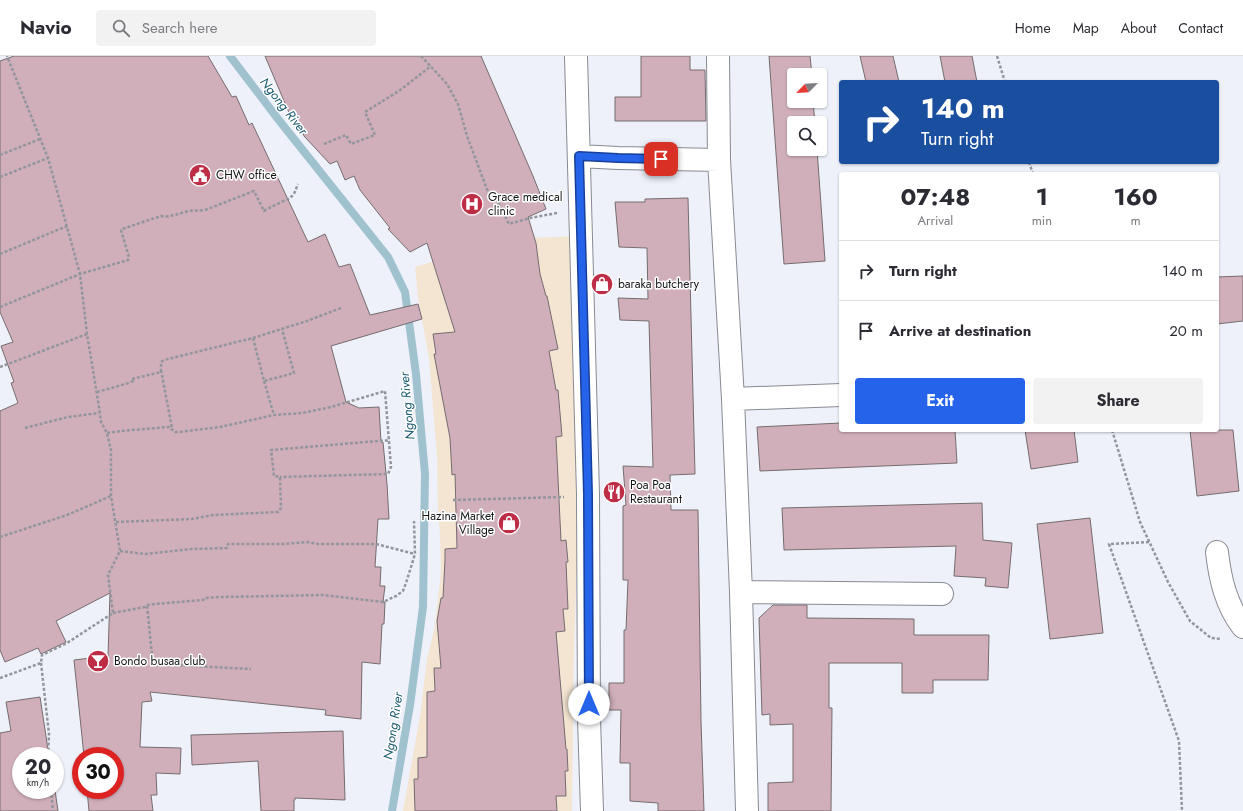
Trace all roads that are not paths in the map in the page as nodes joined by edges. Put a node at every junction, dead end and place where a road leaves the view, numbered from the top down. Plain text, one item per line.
1 (576, 56) edge
2 (718, 56) edge
3 (579, 156) junction
4 (719, 160) junction
5 (839, 395) edge
6 (733, 399) junction
7 (1217, 552) dead end
8 (741, 592) junction
9 (942, 594) dead end
10 (1243, 626) edge
11 (592, 811) edge
12 (747, 811) edge

1 - 3 street
2 - 4 street
3 - 4 street
3 - 11 street
4 - 6 street
5 - 6 street
6 - 8 street
7 - 10 street
8 - 9 street
8 - 12 street

